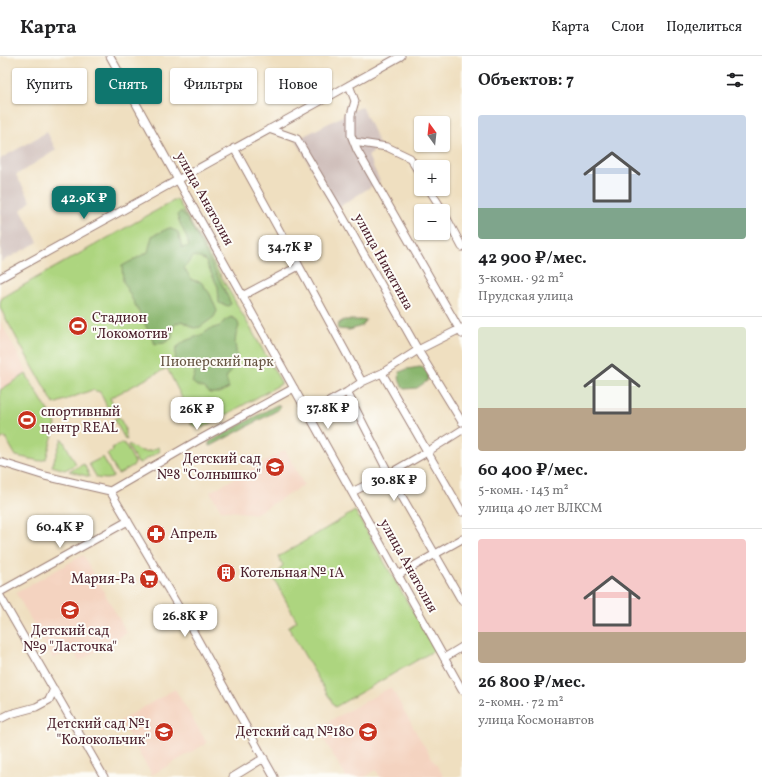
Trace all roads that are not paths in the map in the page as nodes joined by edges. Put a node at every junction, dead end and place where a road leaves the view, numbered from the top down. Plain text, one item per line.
1 (110, 56) edge
2 (401, 56) edge
3 (349, 85) junction
4 (269, 129) junction
5 (354, 142) junction
6 (234, 148) junction
7 (414, 165) edge
8 (178, 180) junction
9 (450, 224) edge
10 (462, 247) edge
11 (299, 266) junction
12 (0, 278) edge
13 (242, 296) junction
14 (461, 331) edge
15 (418, 350) junction
16 (382, 373) junction
17 (362, 382) junction
18 (294, 388) junction
19 (347, 392) junction
20 (308, 413) junction
21 (462, 422) edge
22 (462, 430) edge
23 (427, 452) junction
24 (0, 462) edge
25 (389, 474) junction
26 (110, 491) junction
27 (352, 492) junction
28 (462, 512) edge
29 (128, 521) junction
30 (462, 539) edge
31 (435, 554) junction
32 (398, 575) junction
33 (0, 592) edge
34 (0, 596) edge
35 (462, 601) edge
36 (462, 647) edge
37 (444, 658) junction
38 (54, 689) junction
39 (462, 690) edge
40 (0, 719) edge
41 (264, 758) junction
42 (104, 777) edge
43 (233, 777) edge
44 (274, 777) edge

1 - 8 street, улица Анатолия
2 - 3 street
3 - 4 street
3 - 5 street
4 - 6 street
4 - 15 street, улица Никитина
5 - 7 street
5 - 14 street
6 - 8 street
6 - 11 street
8 - 12 street
8 - 13 street, улица Анатолия
9 - 10 street
11 - 13 street
11 - 17 street
13 - 18 street, улица Анатолия
14 - 15 street
15 - 16 street
15 - 21 street, улица Никитина
16 - 17 street
16 - 23 street
17 - 19 street
18 - 20 street, улица Анатолия
18 - 26 street
19 - 20 street
19 - 25 street
20 - 27 street, улица Анатолия
22 - 23 street
23 - 25 street
23 - 28 street
24 - 26 street
25 - 27 street
25 - 31 street
26 - 29 street
27 - 32 street, улица Анатолия
29 - 33 street
29 - 41 street
30 - 31 street
31 - 32 street
31 - 35 street
32 - 37 street, улица Анатолия
34 - 38 street
36 - 37 street
37 - 39 street, улица Анатолия
38 - 40 street
38 - 42 street
41 - 43 street
41 - 44 street

